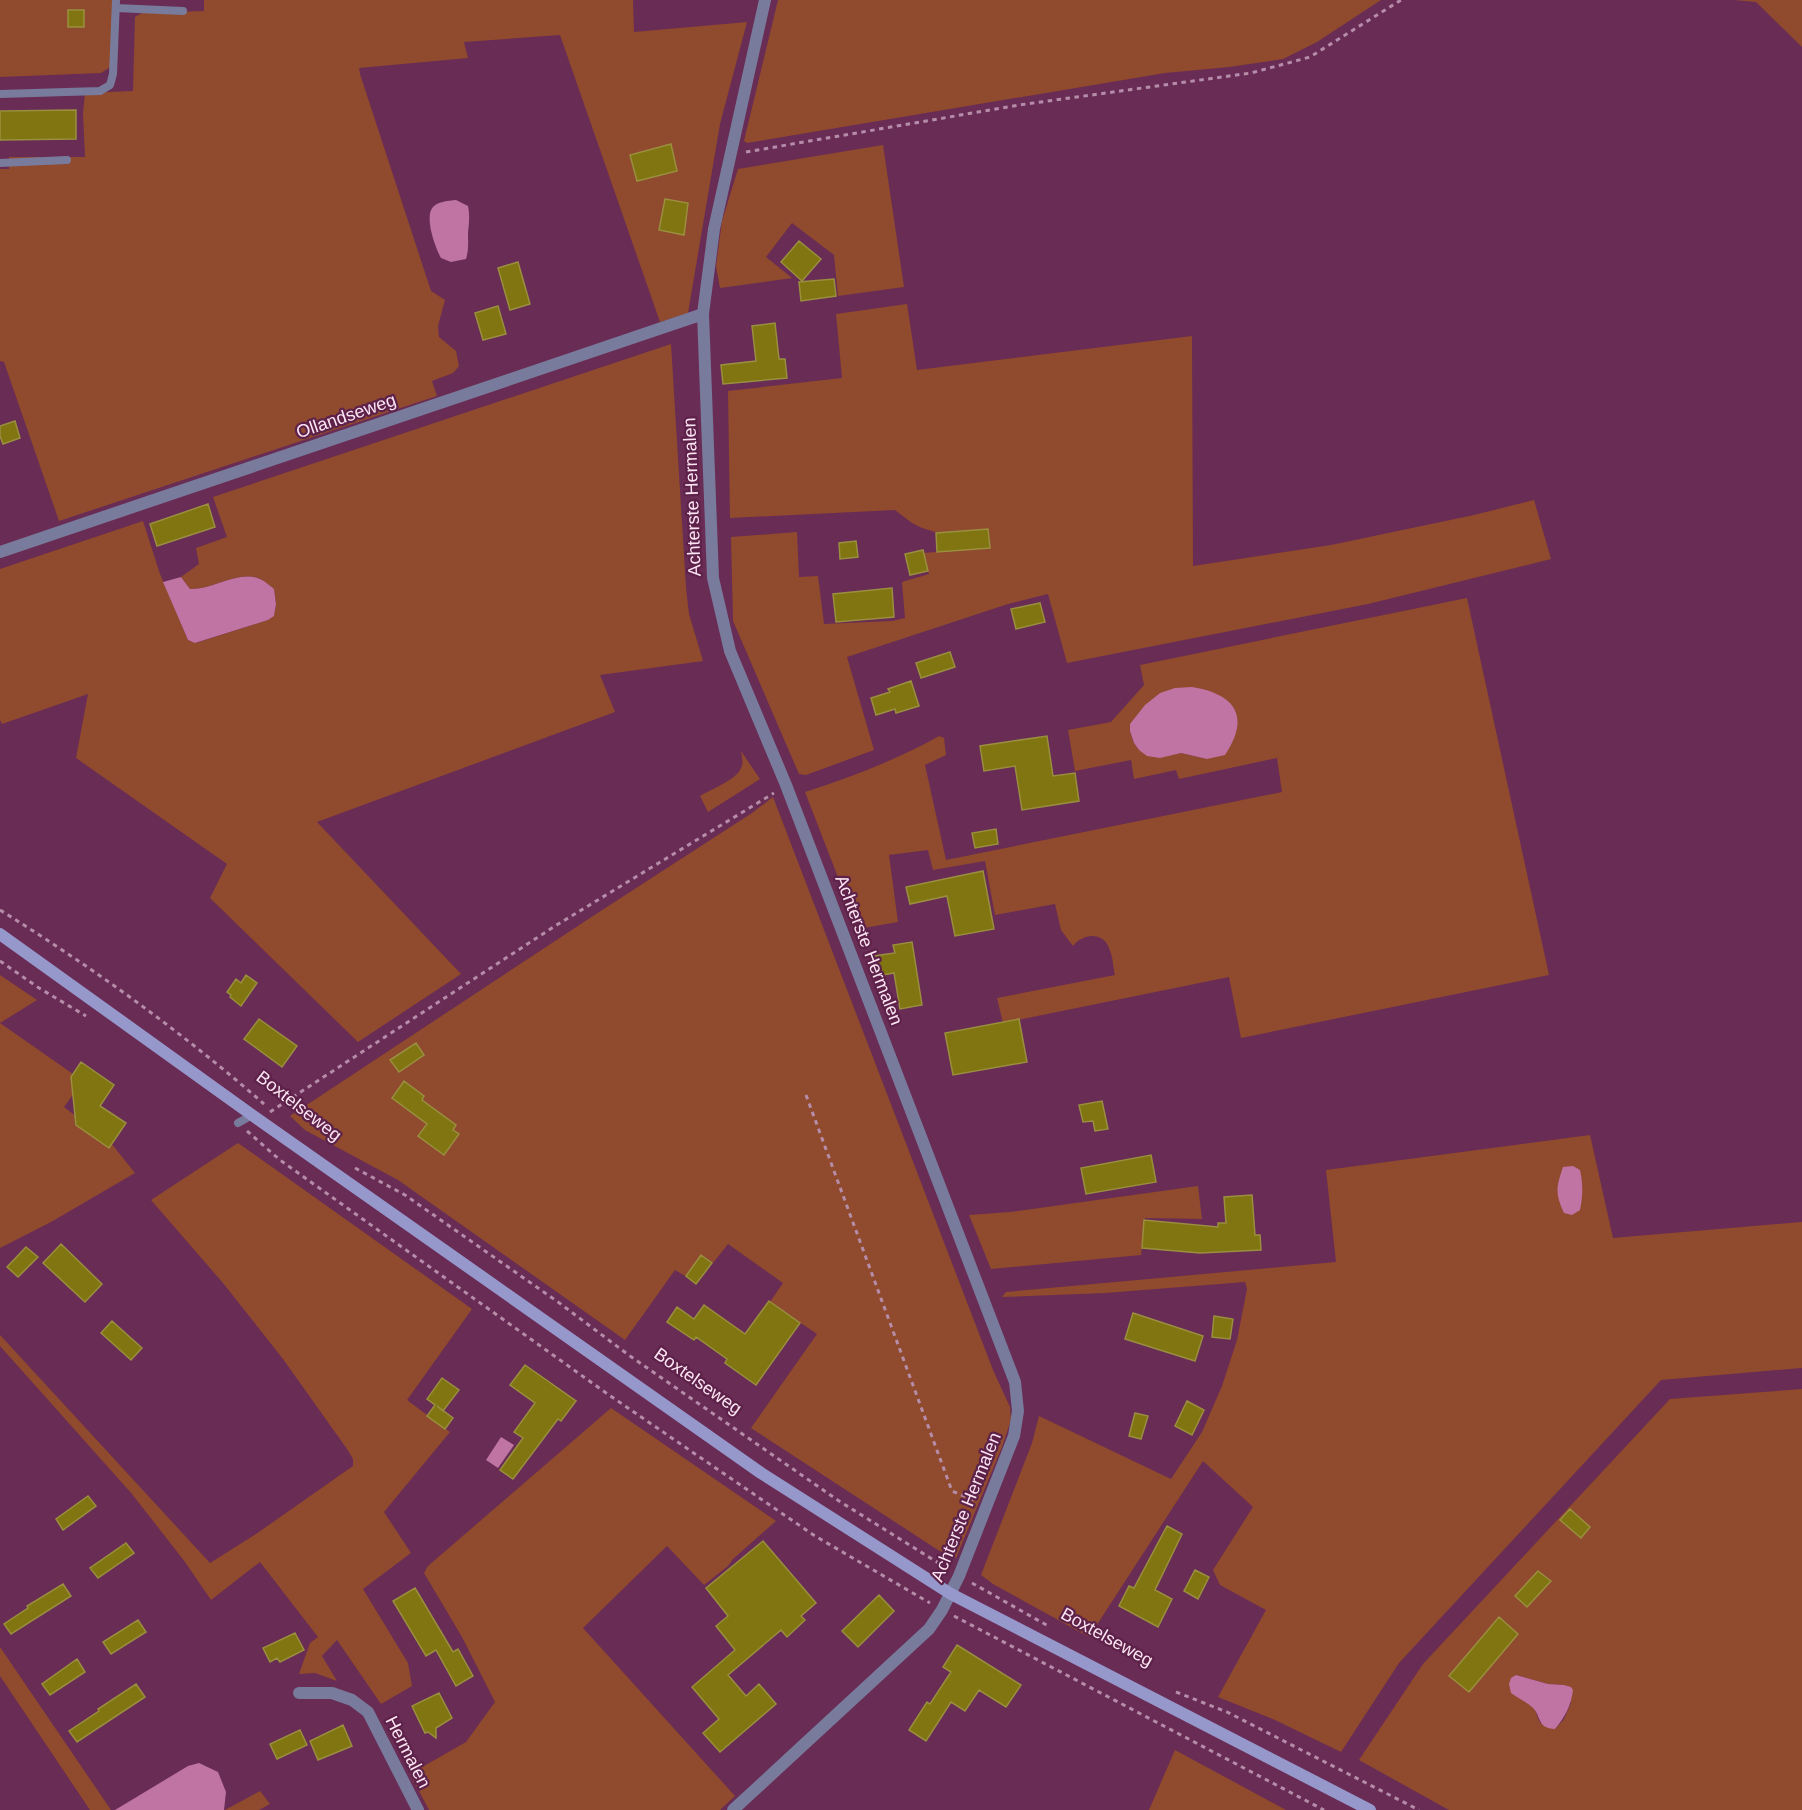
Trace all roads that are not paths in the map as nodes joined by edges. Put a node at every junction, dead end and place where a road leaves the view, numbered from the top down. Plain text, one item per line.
1 (765, 0) edge
2 (116, 4) edge
3 (183, 12) dead end
4 (0, 94) edge
5 (67, 160) dead end
6 (0, 163) edge
7 (703, 314) junction
8 (0, 552) edge
9 (0, 934) edge
10 (252, 1115) junction
11 (238, 1123) road end
12 (951, 1594) junction
13 (299, 1693) dead end
14 (418, 1810) edge
15 (734, 1810) edge
16 (1370, 1810) edge

1 - 7 street, Achterste Hermalen
2 - 3 lane
2 - 4 lane
5 - 6 lane
7 - 8 street, Ollandseweg
7 - 12 street, Achterste Hermalen
9 - 10 main road, Boxtelseweg
10 - 11 lane
10 - 12 main road, Boxtelseweg
12 - 15 street, Achterste Hermalen
12 - 16 main road, Boxtelseweg
13 - 14 street, Hermalen

